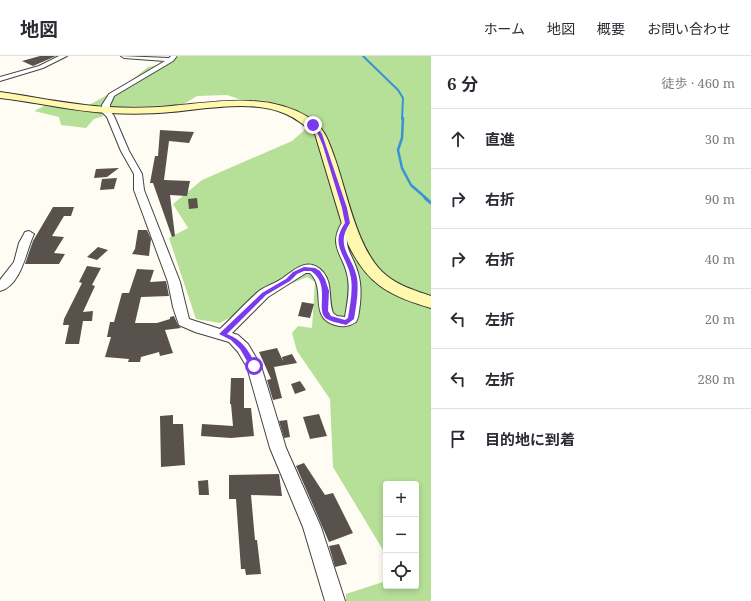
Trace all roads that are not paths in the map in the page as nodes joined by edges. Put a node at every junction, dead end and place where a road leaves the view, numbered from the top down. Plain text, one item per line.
1 (64, 56) edge
2 (124, 56) edge
3 (172, 58) edge
4 (0, 79) edge
5 (0, 95) edge
6 (106, 110) junction
7 (347, 223) junction
8 (29, 234) dead end
9 (0, 287) edge
10 (431, 302) edge
11 (223, 334) junction
12 (335, 601) edge

1 - 4 street
2 - 3 street
3 - 6 street
5 - 6 street
6 - 7 street
6 - 11 street
7 - 10 street
7 - 11 street
8 - 9 street
11 - 12 street

